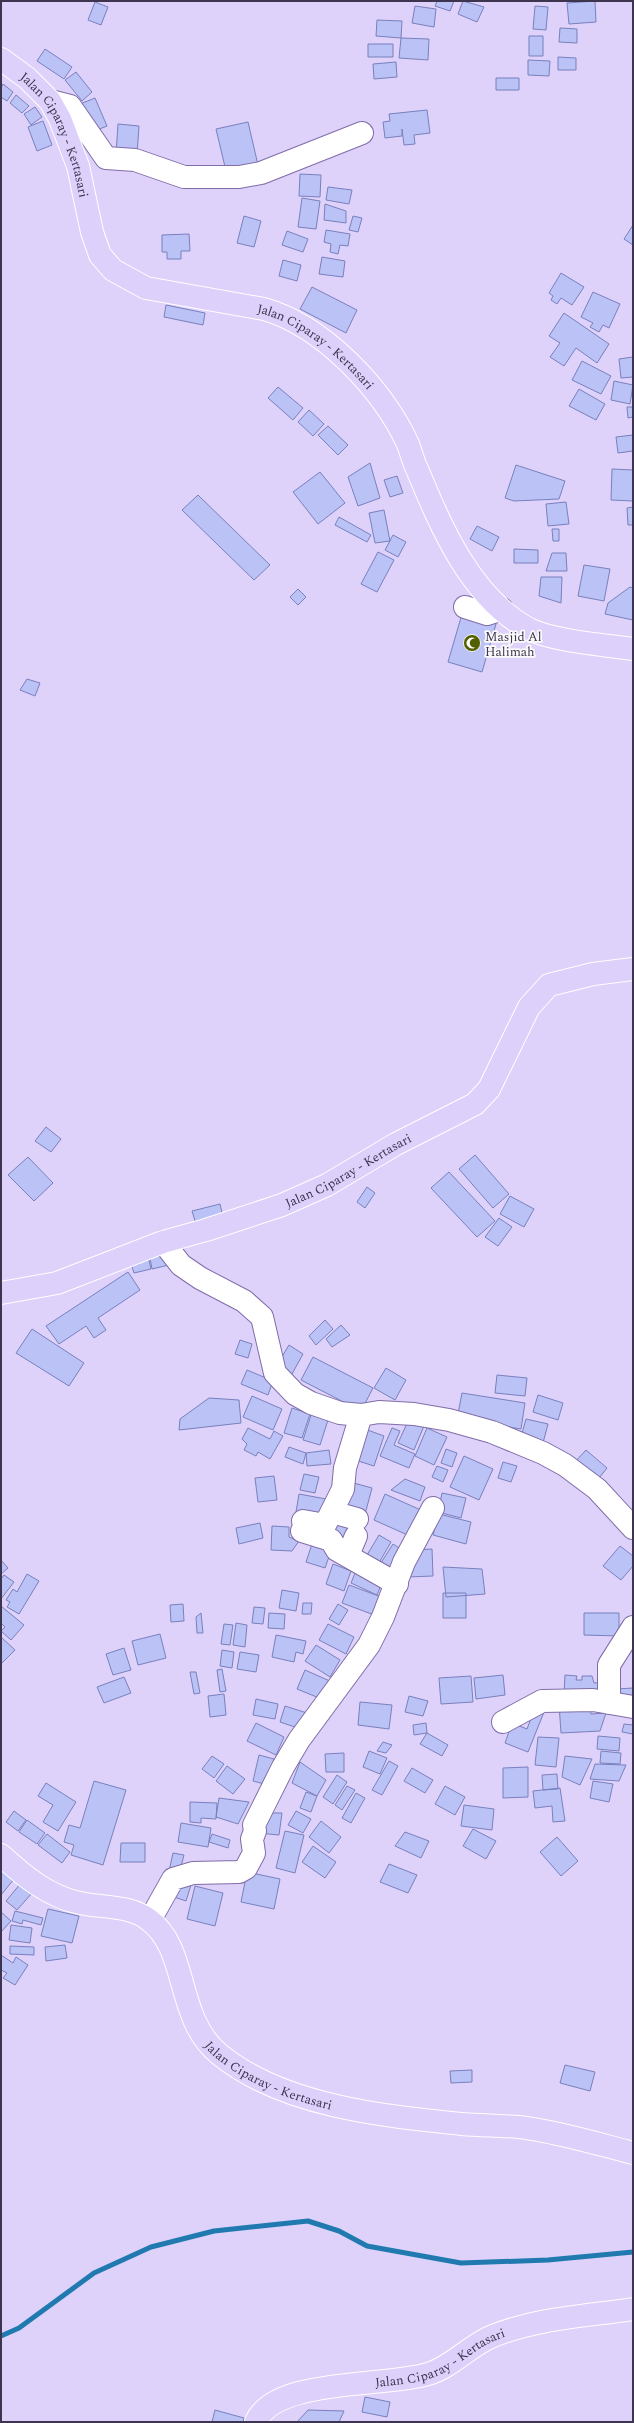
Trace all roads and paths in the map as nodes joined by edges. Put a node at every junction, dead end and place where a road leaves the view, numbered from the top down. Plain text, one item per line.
1 (1, 58) edge
2 (50, 101) junction
3 (362, 133) dead end
4 (465, 607) dead end
5 (502, 609) junction
6 (633, 649) edge
7 (633, 969) edge
8 (163, 1242) junction
9 (1, 1293) edge
10 (362, 1415) junction
11 (433, 1508) dead end
12 (332, 1512) junction
13 (633, 1528) edge
14 (353, 1537) junction
15 (397, 1584) junction
16 (633, 1627) edge
17 (609, 1703) junction
18 (633, 1707) edge
19 (503, 1722) dead end
20 (1, 1855) edge
21 (150, 1920) junction
22 (633, 2153) edge
23 (633, 2309) edge
24 (256, 2422) edge

1 - 2 main road, Jalan Ciparay - Kertasari
2 - 3 street
2 - 5 main road, Jalan Ciparay - Kertasari
4 - 5 street
5 - 6 main road, Jalan Ciparay - Kertasari
7 - 8 main road, Jalan Ciparay - Kertasari
8 - 9 main road, Jalan Ciparay - Kertasari
8 - 10 street
10 - 12 street
10 - 13 street
11 - 15 street
12 - 14 street
12 - 14 street
14 - 15 street
15 - 21 street
16 - 17 street
17 - 18 street
17 - 19 street
20 - 21 main road, Jalan Ciparay - Kertasari
21 - 22 main road, Jalan Ciparay - Kertasari
23 - 24 main road, Jalan Ciparay - Kertasari

